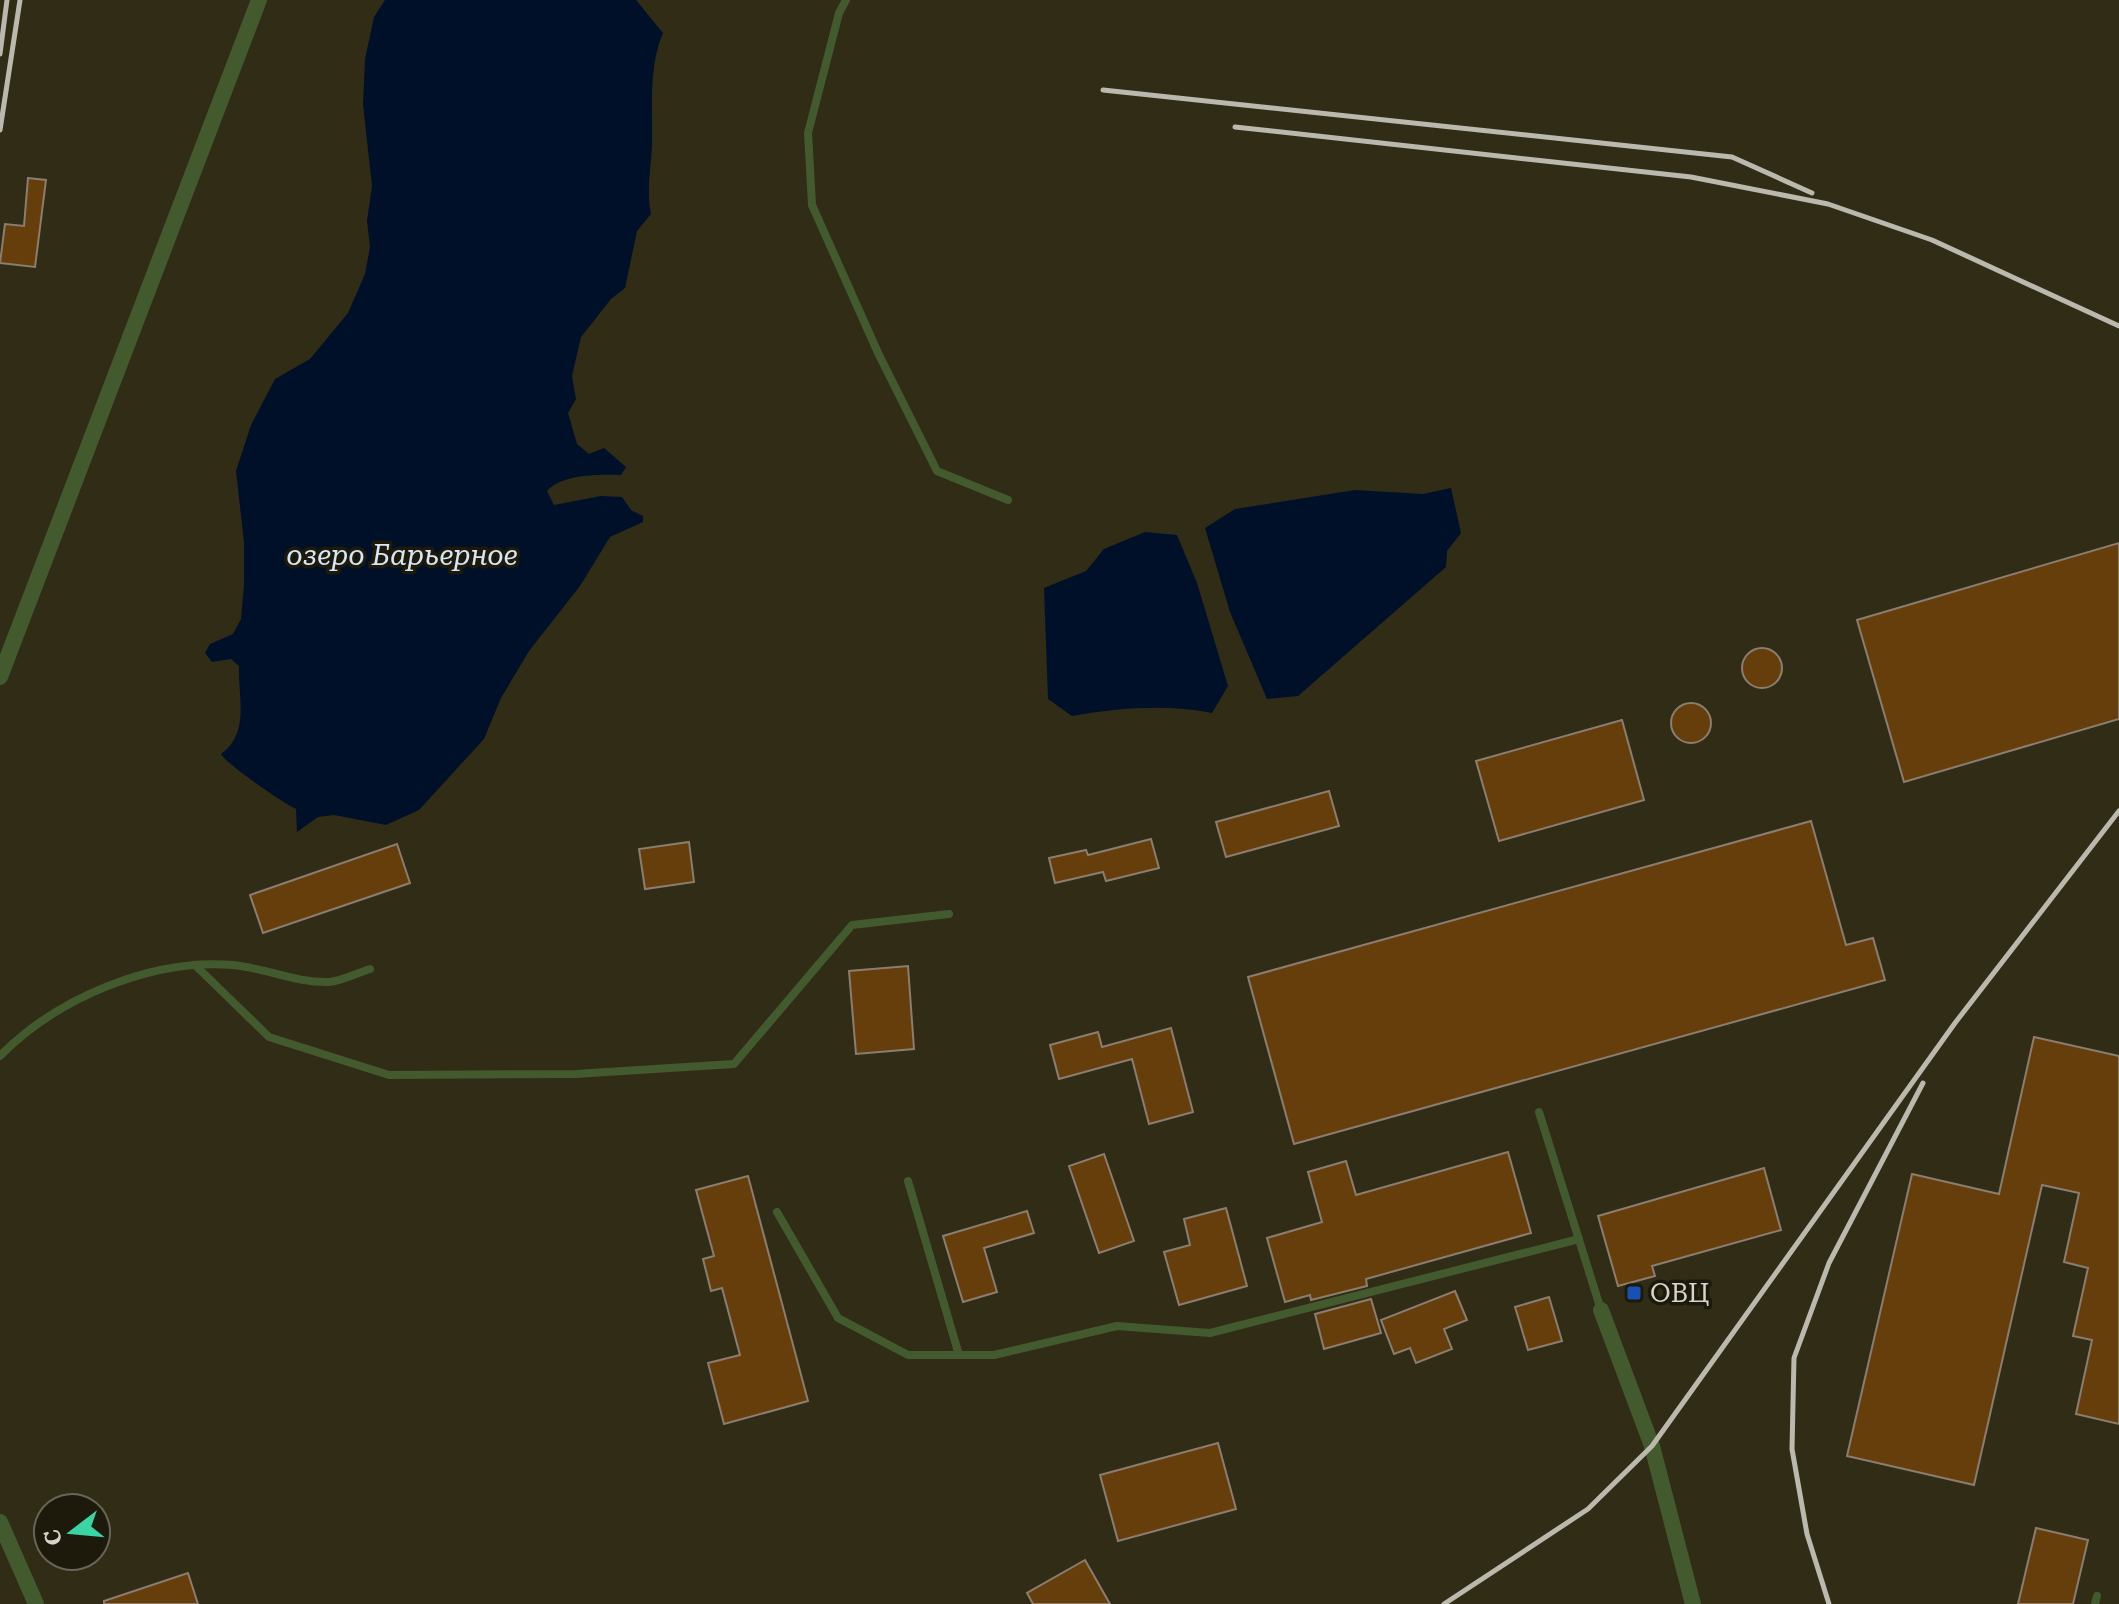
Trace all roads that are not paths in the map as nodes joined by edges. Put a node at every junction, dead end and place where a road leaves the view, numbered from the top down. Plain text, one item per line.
1 (259, 0) edge
2 (846, 0) edge
3 (1008, 500) dead end
4 (0, 677) edge
5 (949, 914) dead end
6 (195, 965) junction
7 (370, 969) dead end
8 (0, 1056) edge
9 (1539, 1112) dead end
10 (908, 1181) dead end
11 (777, 1212) dead end
12 (1579, 1239) junction
13 (1601, 1310) joint
14 (959, 1355) junction
15 (0, 1522) edge
16 (36, 1604) edge
17 (1693, 1604) edge

1 - 4 street
2 - 3 lane
5 - 6 lane
6 - 7 lane
6 - 8 lane
9 - 12 lane
10 - 14 lane
11 - 14 lane
12 - 13 lane
12 - 14 lane
13 - 17 street
15 - 16 street

